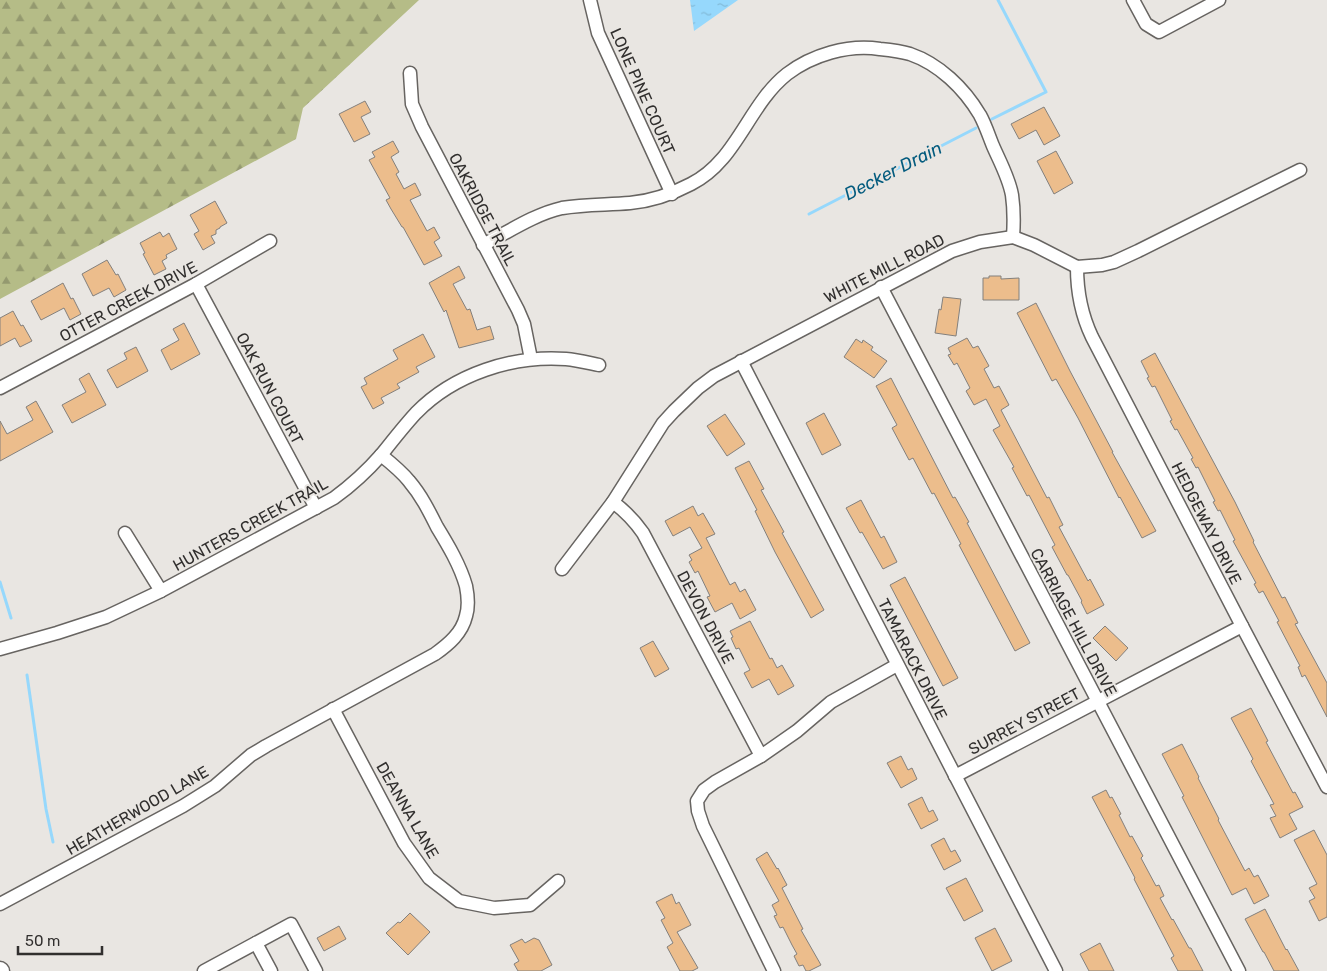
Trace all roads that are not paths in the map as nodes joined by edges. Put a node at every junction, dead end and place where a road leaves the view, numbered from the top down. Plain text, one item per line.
1 (590, 0) edge
2 (1133, 0) edge
3 (1219, 0) edge
4 (410, 73) dead end
5 (1300, 170) dead end
6 (672, 194) junction
7 (1013, 237) junction
8 (270, 242) dead end
9 (483, 245) junction
10 (1077, 267) junction
11 (196, 284) junction
12 (881, 287) junction
13 (531, 359) junction
14 (741, 361) junction
15 (600, 366) dead end
16 (0, 388) edge
17 (381, 455) junction
18 (613, 502) junction
19 (316, 508) junction
20 (125, 533) dead end
21 (562, 569) dead end
22 (161, 591) junction
23 (1242, 626) junction
24 (0, 649) edge
25 (897, 665) junction
26 (1097, 701) junction
27 (333, 709) junction
28 (761, 756) junction
29 (955, 776) junction
30 (1327, 787) edge
31 (558, 881) dead end
32 (0, 904) edge
33 (256, 943) junction
34 (204, 971) edge
35 (271, 971) edge
36 (316, 971) edge
37 (774, 971) edge
38 (1056, 971) edge
39 (1239, 971) edge

1 - 6 street, LONE PINE COURT
2 - 3 street
4 - 9 street, OAKRIDGE TRAIL
5 - 10 street
6 - 7 street
6 - 9 street
7 - 10 street
7 - 12 street, WHITE MILL ROAD
8 - 11 street, OTTER CREEK DRIVE
9 - 13 street, OAKRIDGE TRAIL
10 - 23 street, HEDGEWAY DRIVE
11 - 16 street, OTTER CREEK DRIVE
11 - 19 street, OAK RUN COURT
12 - 14 street, WHITE MILL ROAD
12 - 26 street, CARRIAGE HILL DRIVE
13 - 15 street, HUNTERS CREEK TRAIL
13 - 17 street, HUNTERS CREEK TRAIL
14 - 18 street, WHITE MILL ROAD
14 - 25 street, TAMARACK DRIVE
17 - 19 street, HUNTERS CREEK TRAIL
17 - 27 street, HEATHERWOOD LANE
18 - 21 street, WHITE MILL ROAD
18 - 28 street, DEVON DRIVE
19 - 22 street, HUNTERS CREEK TRAIL
20 - 22 street
22 - 24 street, HUNTERS CREEK TRAIL
23 - 26 street, SURREY STREET
23 - 30 street, HEDGEWAY DRIVE
25 - 28 street
25 - 29 street, TAMARACK DRIVE
26 - 29 street, SURREY STREET
26 - 39 street, CARRIAGE HILL DRIVE
27 - 31 street, DEANNA LANE
27 - 32 street, HEATHERWOOD LANE
28 - 37 street
29 - 38 street, TAMARACK DRIVE
33 - 34 street
33 - 35 street
33 - 36 street

